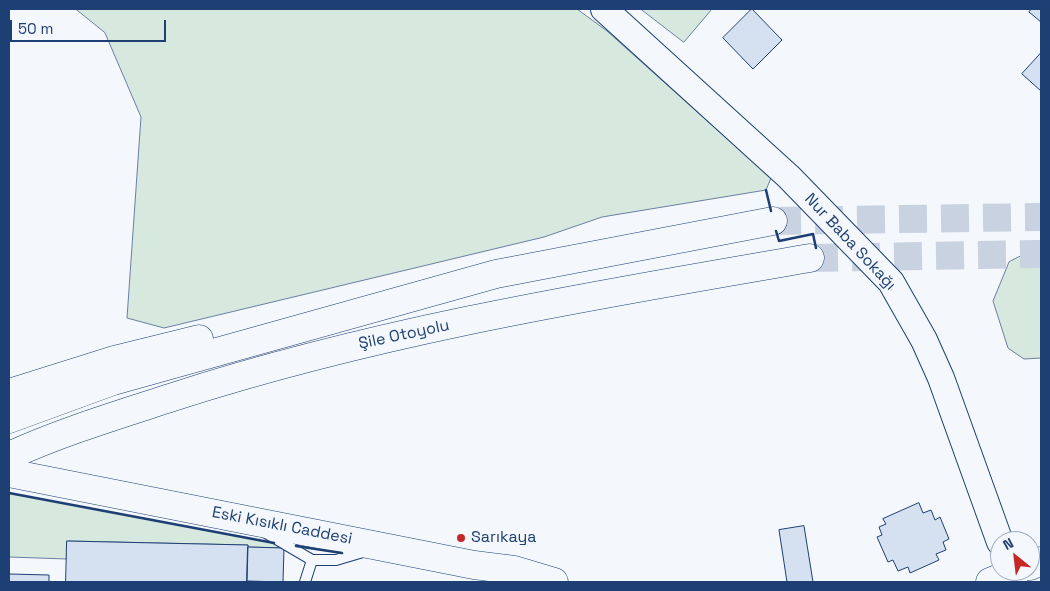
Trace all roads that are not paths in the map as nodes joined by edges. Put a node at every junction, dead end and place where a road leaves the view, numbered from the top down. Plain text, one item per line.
1 (604, 9) edge
2 (773, 221) tunnel mouth
3 (810, 258) tunnel mouth
4 (496, 274) junction
5 (9, 393) edge
6 (9, 419) edge
7 (9, 456) edge
8 (9, 473) edge
9 (243, 519) junction
10 (996, 531) edge
11 (381, 546) junction
12 (312, 560) junction
13 (526, 576) edge
14 (305, 582) edge
15 (554, 582) edge

1 - 10 main road, Nur Baba Sokağı
2 - 4 main road, Şile Otoyolu
3 - 7 main road, Şile Otoyolu
4 - 5 main road
4 - 6 main road, Şile Otoyolu
8 - 9 main road, Eski Kısıklı Caddesi
9 - 11 main road, Eski Kısıklı Caddesi
9 - 12 lane
11 - 12 lane
11 - 13 main road, Eski Kısıklı Caddesi
12 - 14 lane
13 - 15 main road, Eski Kısıklı Caddesi

